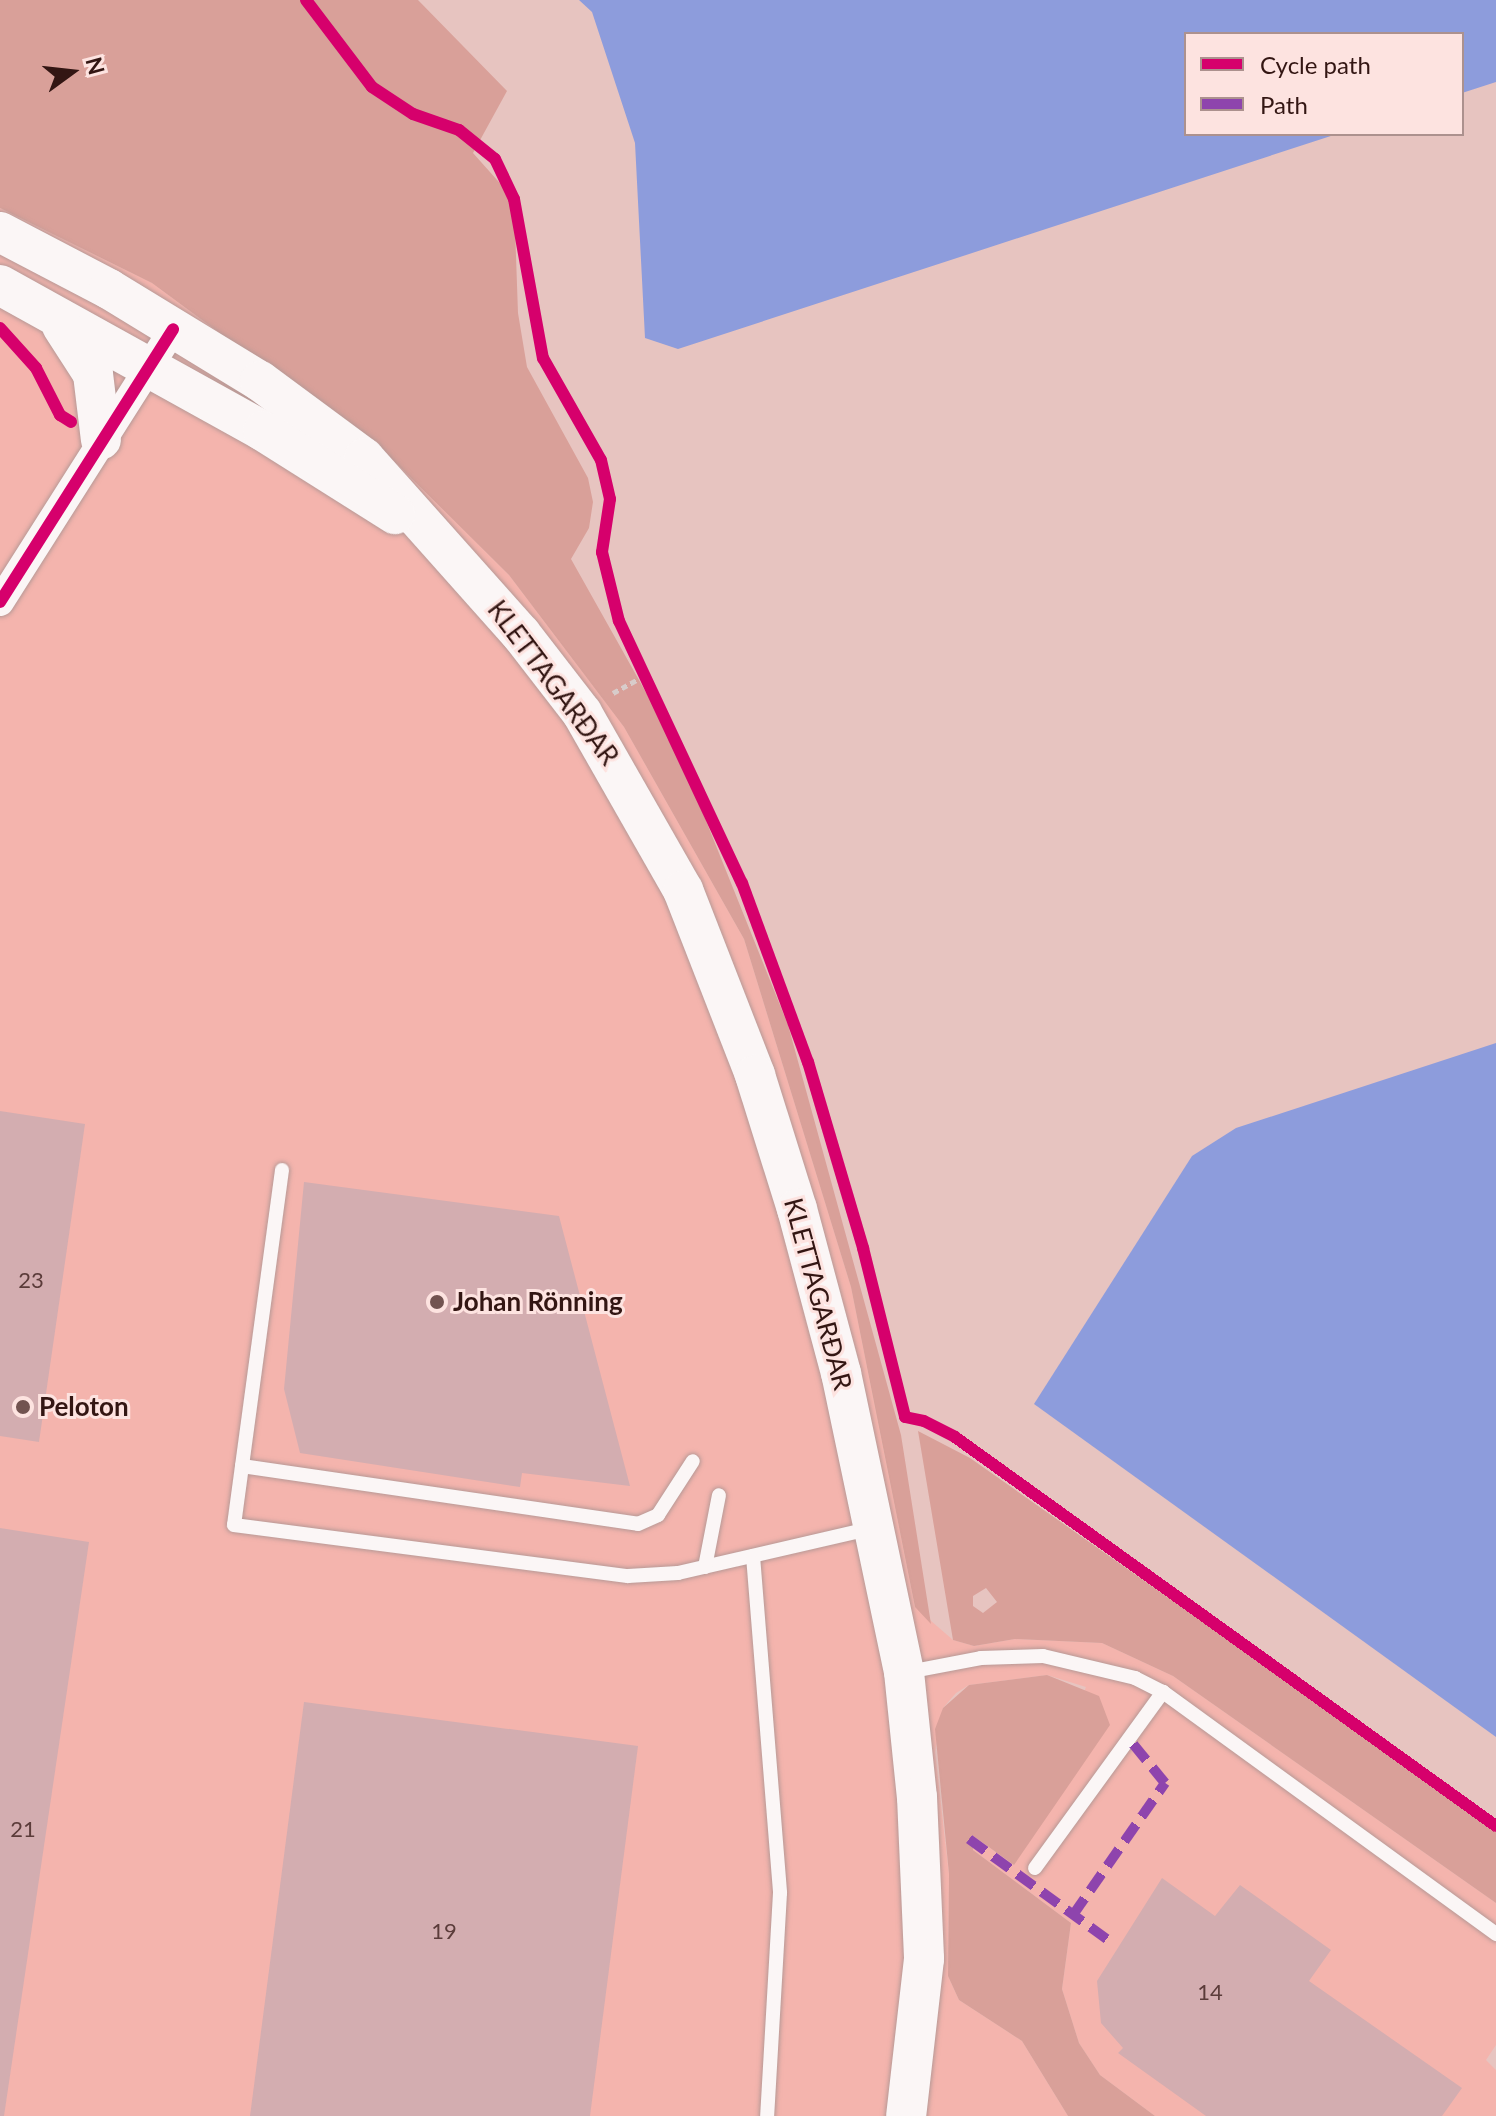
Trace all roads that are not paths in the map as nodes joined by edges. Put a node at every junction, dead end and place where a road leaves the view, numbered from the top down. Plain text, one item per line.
1 (0, 232) edge
2 (0, 285) edge
3 (53, 313) junction
4 (173, 329) junction
5 (146, 371) junction
6 (101, 440) junction
7 (452, 557) junction
8 (0, 602) edge
9 (282, 1170) dead end
10 (693, 1461) dead end
11 (242, 1466) junction
12 (719, 1495) dead end
13 (874, 1528) junction
14 (753, 1556) junction
15 (705, 1567) junction
16 (904, 1672) junction
17 (1163, 1692) junction
18 (1035, 1868) dead end
19 (1496, 1934) edge
20 (767, 2116) edge
21 (906, 2116) edge

1 - 4 main road, KLETTAGARÐAR
2 - 3 main road, KLETTAGARÐAR
3 - 5 main road, KLETTAGARÐAR
3 - 6 main road
4 - 5 street
4 - 7 main road, KLETTAGARÐAR
5 - 6 street
5 - 7 main road, KLETTAGARÐAR
6 - 8 street
7 - 13 main road, KLETTAGARÐAR
9 - 11 lane
10 - 11 lane
11 - 15 lane
12 - 15 lane
13 - 14 lane
13 - 16 main road, KLETTAGARÐAR
14 - 15 lane
14 - 20 lane
16 - 17 lane
16 - 21 main road, KLETTAGARÐAR
17 - 18 lane
17 - 19 lane

